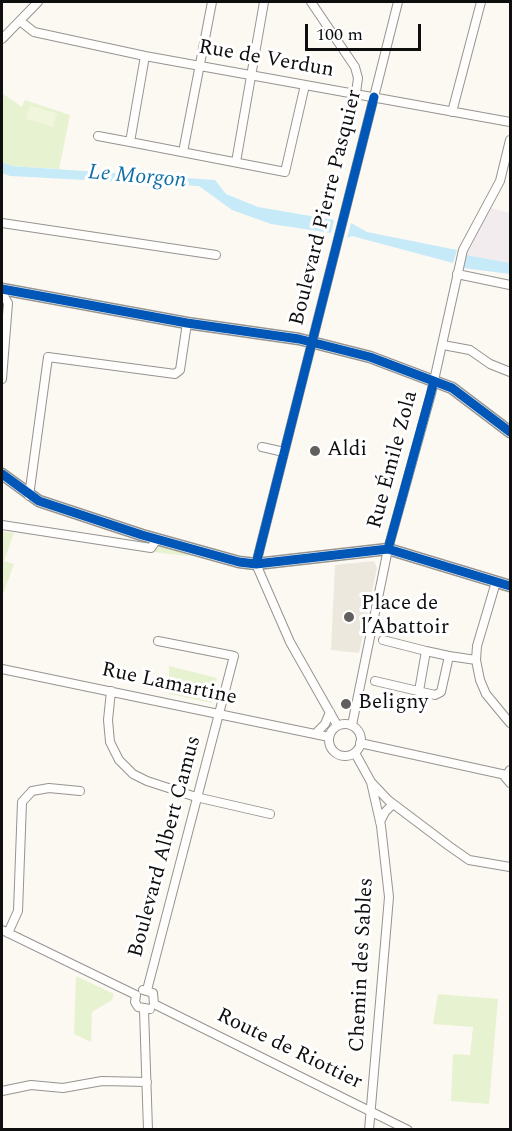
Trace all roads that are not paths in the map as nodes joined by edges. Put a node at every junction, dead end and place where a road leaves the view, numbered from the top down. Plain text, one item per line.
1 (38, 2) edge
2 (212, 2) edge
3 (264, 2) edge
4 (311, 2) edge
5 (398, 2) edge
6 (481, 2) edge
7 (20, 21) junction
8 (2, 39) edge
9 (145, 56) junction
10 (200, 66) junction
11 (251, 75) junction
12 (305, 85) junction
13 (356, 93) junction
14 (374, 97) junction
15 (452, 112) junction
16 (510, 122) edge
17 (98, 136) dead end
18 (510, 140) edge
19 (130, 142) junction
20 (183, 152) junction
21 (236, 162) junction
22 (2, 223) edge
23 (216, 255) dead end
24 (457, 272) junction
25 (510, 285) edge
26 (2, 291) edge
27 (187, 323) junction
28 (312, 342) junction
29 (443, 345) junction
30 (510, 372) edge
31 (2, 379) edge
32 (434, 381) junction
33 (510, 432) edge
34 (262, 447) dead end
35 (284, 452) junction
36 (2, 474) edge
37 (30, 496) junction
38 (2, 525) edge
39 (144, 535) junction
40 (158, 539) junction
41 (134, 545) junction
42 (388, 549) junction
43 (256, 564) junction
44 (496, 582) junction
45 (510, 586) edge
46 (383, 640) dead end
47 (158, 641) dead end
48 (426, 651) junction
49 (449, 656) junction
50 (476, 660) junction
51 (2, 669) edge
52 (375, 681) dead end
53 (111, 691) junction
54 (419, 691) junction
55 (330, 712) junction
56 (219, 713) junction
57 (510, 723) edge
58 (338, 725) junction
59 (352, 726) junction
60 (315, 734) junction
61 (329, 737) junction
62 (360, 744) junction
63 (355, 753) junction
64 (508, 772) edge
65 (371, 782) junction
66 (510, 783) edge
67 (80, 791) dead end
68 (196, 797) junction
69 (393, 804) junction
70 (270, 814) dead end
71 (379, 819) junction
72 (510, 867) edge
73 (5, 932) edge
74 (147, 990) junction
75 (136, 995) junction
76 (154, 1004) junction
77 (144, 1010) junction
78 (147, 1082) junction
79 (2, 1091) edge
80 (372, 1111) junction
81 (148, 1130) edge
82 (369, 1130) edge
83 (408, 1130) edge

1 - 7 street
2 - 10 street
3 - 11 street
4 - 13 street
5 - 14 street, Boulevard Pierre Pasquier
6 - 15 street
7 - 8 street
7 - 9 street, Rue de Verdun
9 - 10 street, Rue de Verdun
9 - 19 street
10 - 11 street, Rue de Verdun
10 - 20 street
11 - 12 street, Rue de Verdun
11 - 21 street
12 - 13 street, Rue de Verdun
12 - 21 street
13 - 14 street, Rue de Verdun
14 - 15 street, Rue de Verdun
14 - 28 street, Boulevard Pierre Pasquier
15 - 16 street, Rue de Verdun
17 - 19 street
18 - 24 street, Rue Émile Zola
19 - 20 street
20 - 21 street
22 - 23 street
24 - 25 street
24 - 29 street, Rue Émile Zola
26 - 27 street
26 - 31 street
27 - 28 street
27 - 37 street
28 - 32 street
28 - 35 street, Boulevard Pierre Pasquier
29 - 30 street
29 - 32 street, Rue Émile Zola
32 - 33 street
32 - 42 street, Rue Émile Zola
34 - 35 street
35 - 43 street, Boulevard Pierre Pasquier
36 - 37 street
37 - 39 street
38 - 41 street
39 - 40 street
39 - 41 street
40 - 41 street
40 - 43 street
42 - 43 street
42 - 44 street
42 - 59 street, Rue Émile Zola
43 - 55 street
44 - 45 street
44 - 50 street
46 - 48 street
47 - 56 street, Boulevard Albert Camus
48 - 49 street
48 - 54 street
49 - 50 street
49 - 54 street
50 - 57 street
51 - 53 street, Rue Lamartine
52 - 54 street
53 - 56 street, Rue Lamartine
53 - 68 street
55 - 58 street
55 - 60 street
56 - 60 street, Rue Lamartine
56 - 68 street, Boulevard Albert Camus
58 - 59 street
58 - 61 street
59 - 62 street
60 - 61 street, Rue Lamartine
61 - 63 street
62 - 63 street
62 - 64 street
63 - 65 street
64 - 66 street
65 - 69 street
65 - 71 street, Chemin des Sables
67 - 73 street
68 - 70 street
68 - 74 street, Boulevard Albert Camus
69 - 71 street
69 - 72 street
71 - 80 street, Chemin des Sables
73 - 75 street
74 - 75 street
74 - 76 street
75 - 77 street
76 - 77 street
76 - 80 street, Route de Riottier
77 - 78 street
78 - 79 street
78 - 81 street
80 - 82 street, Chemin des Sables
80 - 83 street, Route de Riottier

